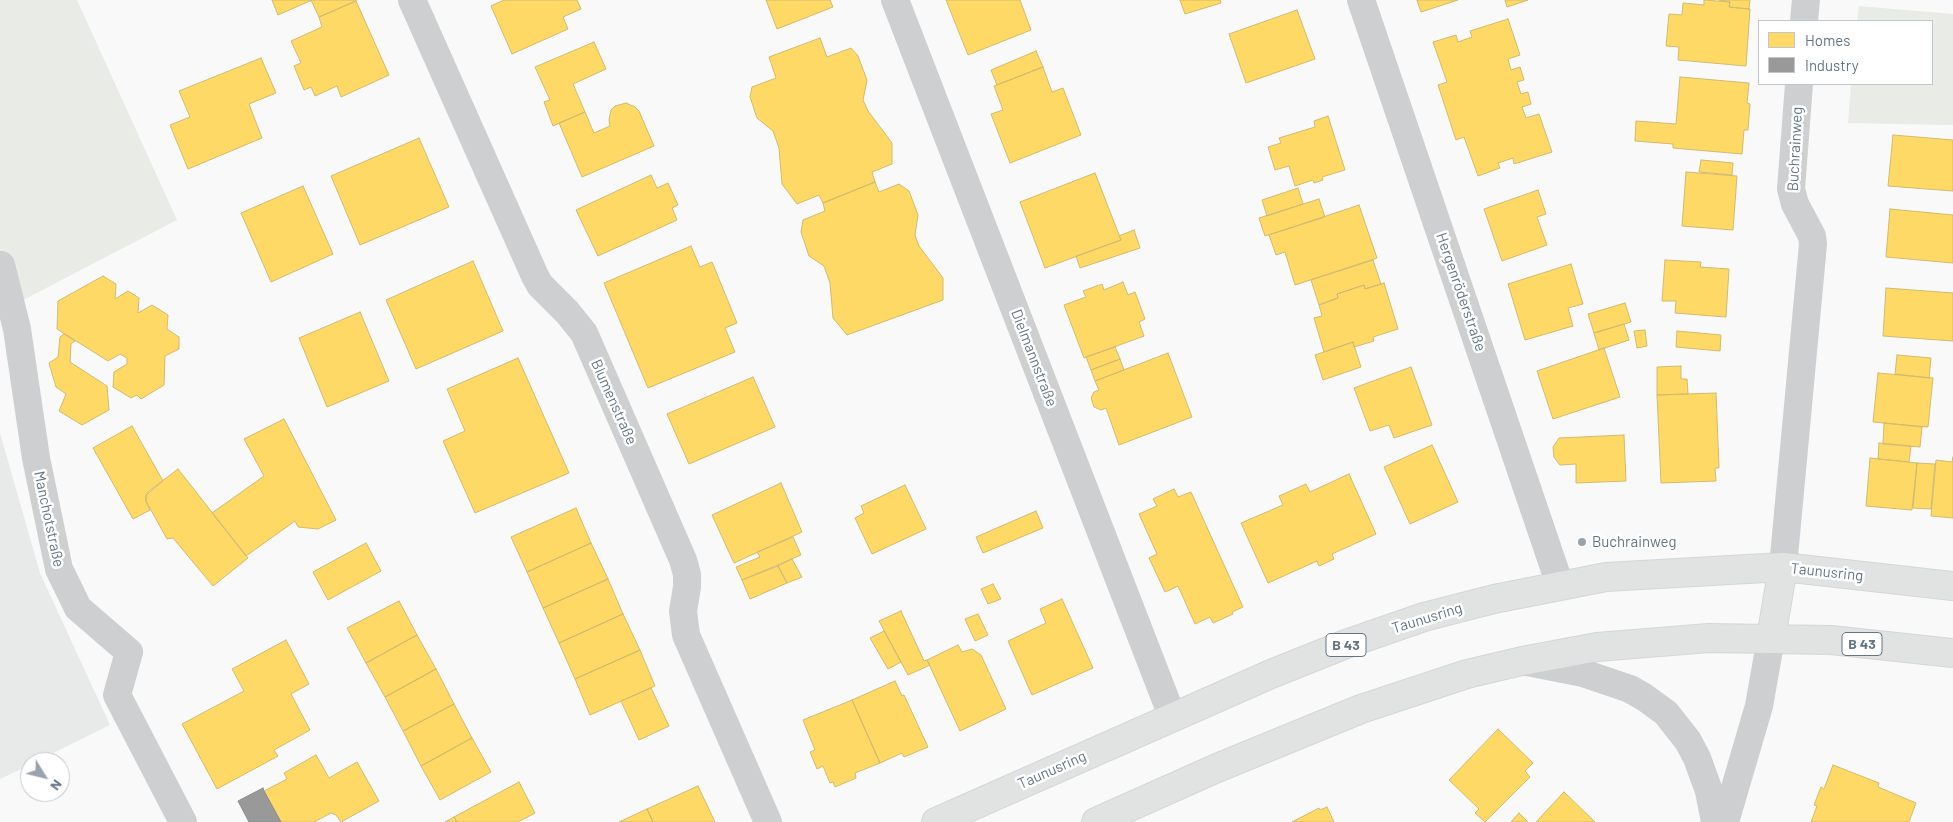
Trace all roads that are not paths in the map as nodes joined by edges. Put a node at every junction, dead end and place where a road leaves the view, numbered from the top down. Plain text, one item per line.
1 (412, 0) edge
2 (896, 0) edge
3 (1361, 0) edge
4 (1806, 0) edge
5 (1804, 20) edge
6 (1799, 85) edge
7 (1, 265) edge
8 (1783, 567) junction
9 (1560, 585) junction
10 (1953, 586) edge
11 (1772, 638) junction
12 (1953, 654) edge
13 (1522, 661) junction
14 (1172, 716) junction
15 (183, 822) edge
16 (768, 822) edge
17 (936, 822) edge
18 (1096, 822) edge
19 (1715, 822) edge
20 (1725, 822) edge

1 - 16 street, Blumenstraße
2 - 14 street, Dielmannstraße
3 - 9 street, Hergenröderstraße
4 - 5 street
6 - 8 street, Buchrainweg
7 - 15 street, Manchotstraße
8 - 9 main road, Taunusring / B 43
8 - 10 main road, Taunusring / B 43
8 - 11 main road
9 - 14 main road, Taunusring / B 43
11 - 12 main road, B 43
11 - 13 main road, B 43
11 - 20 street
13 - 18 main road, B 43
13 - 19 street
14 - 17 main road, Taunusring / B 43

